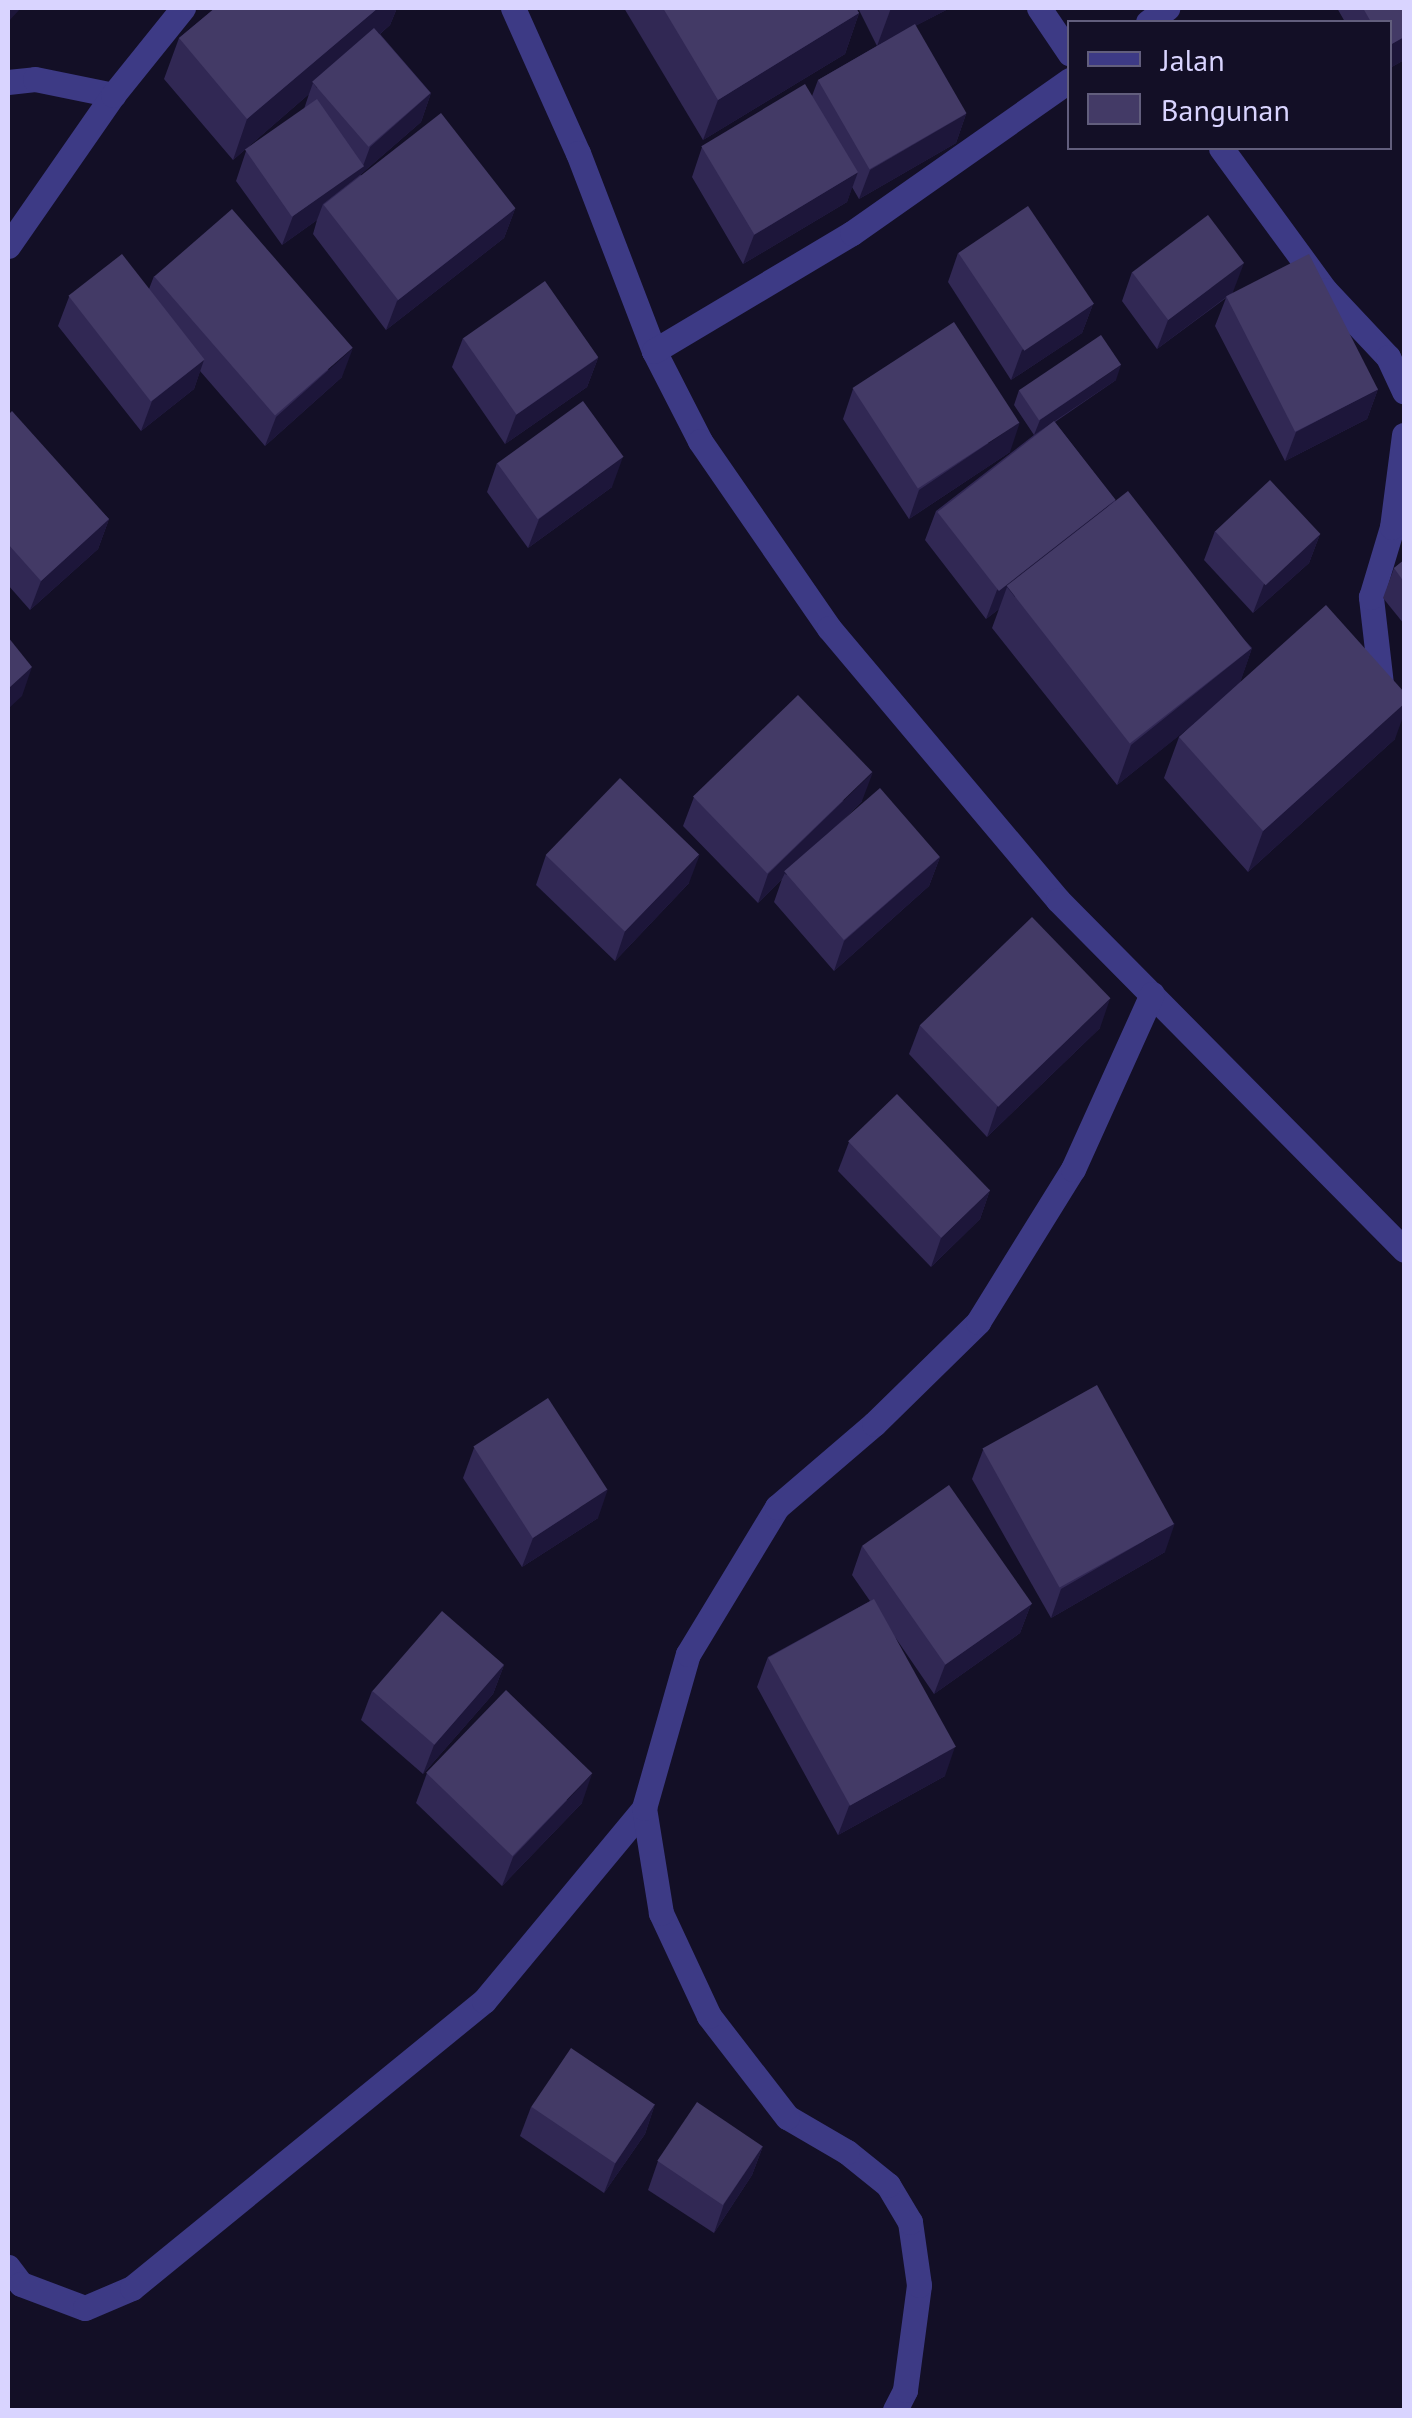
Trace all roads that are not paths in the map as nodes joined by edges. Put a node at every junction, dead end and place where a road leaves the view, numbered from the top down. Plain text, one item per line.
1 (183, 8) edge
2 (513, 8) edge
3 (1040, 8) edge
4 (1067, 49) edge
5 (8, 82) edge
6 (1067, 82) edge
7 (113, 95) junction
8 (1223, 150) edge
9 (8, 246) edge
10 (654, 351) junction
11 (1404, 392) edge
12 (1404, 435) edge
13 (1381, 684) edge
14 (1152, 994) junction
15 (1404, 1250) edge
16 (644, 1808) junction
17 (8, 2266) edge
18 (895, 2410) edge

1 - 7 street
2 - 10 street
3 - 4 street
5 - 7 street
6 - 10 street
7 - 9 street
8 - 11 street
10 - 14 street
12 - 13 street
14 - 15 street
14 - 16 street
16 - 17 street
16 - 18 street

